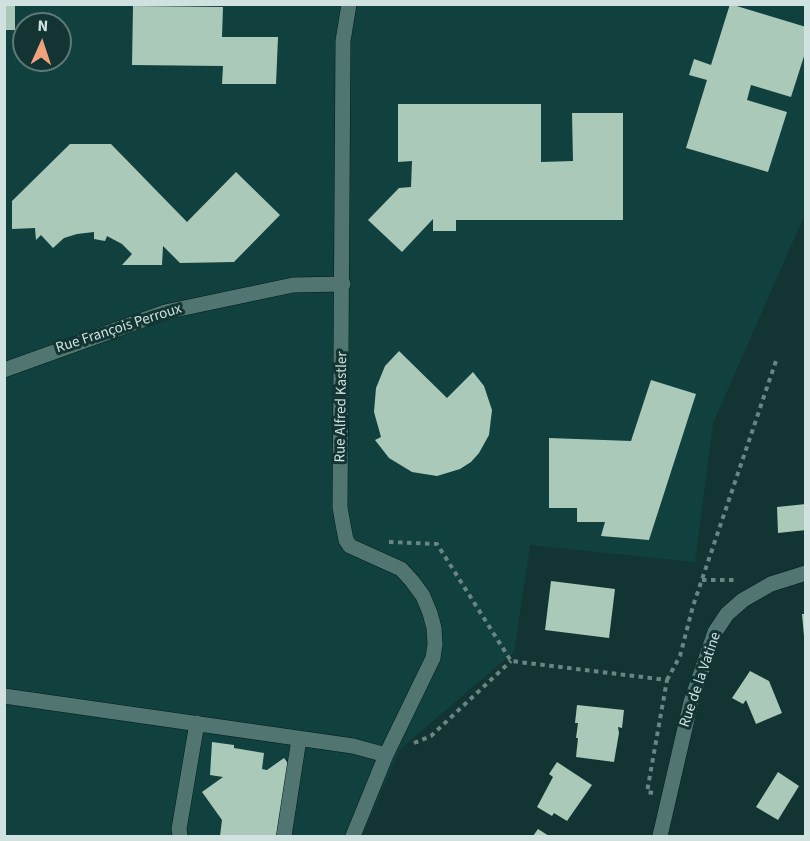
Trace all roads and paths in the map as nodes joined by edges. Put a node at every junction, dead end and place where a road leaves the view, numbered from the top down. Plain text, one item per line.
1 (349, 4) edge
2 (343, 284) junction
3 (777, 358) dead end
4 (5, 369) edge
5 (380, 541) dead end
6 (806, 573) edge
7 (511, 661) junction
8 (667, 680) junction
9 (4, 696) edge
10 (197, 723) junction
11 (396, 735) junction
12 (299, 739) junction
13 (386, 755) junction
14 (668, 795) junction
15 (180, 837) edge
16 (284, 837) edge
17 (353, 837) edge
18 (660, 837) edge

1 - 2 street, Rue Alfred Kastler
2 - 4 street, Rue François Perroux
2 - 11 street, Rue Alfred Kastler
3 - 8 path
5 - 7 path
6 - 14 street, Rue de la Vatine
7 - 8 path
7 - 11 path
8 - 14 path
9 - 10 street
10 - 12 street
10 - 15 street
11 - 13 street, Rue Alfred Kastler
12 - 13 street
12 - 16 street
13 - 17 street, Rue Alfred Kastler
14 - 18 street, Rue de la Vatine

